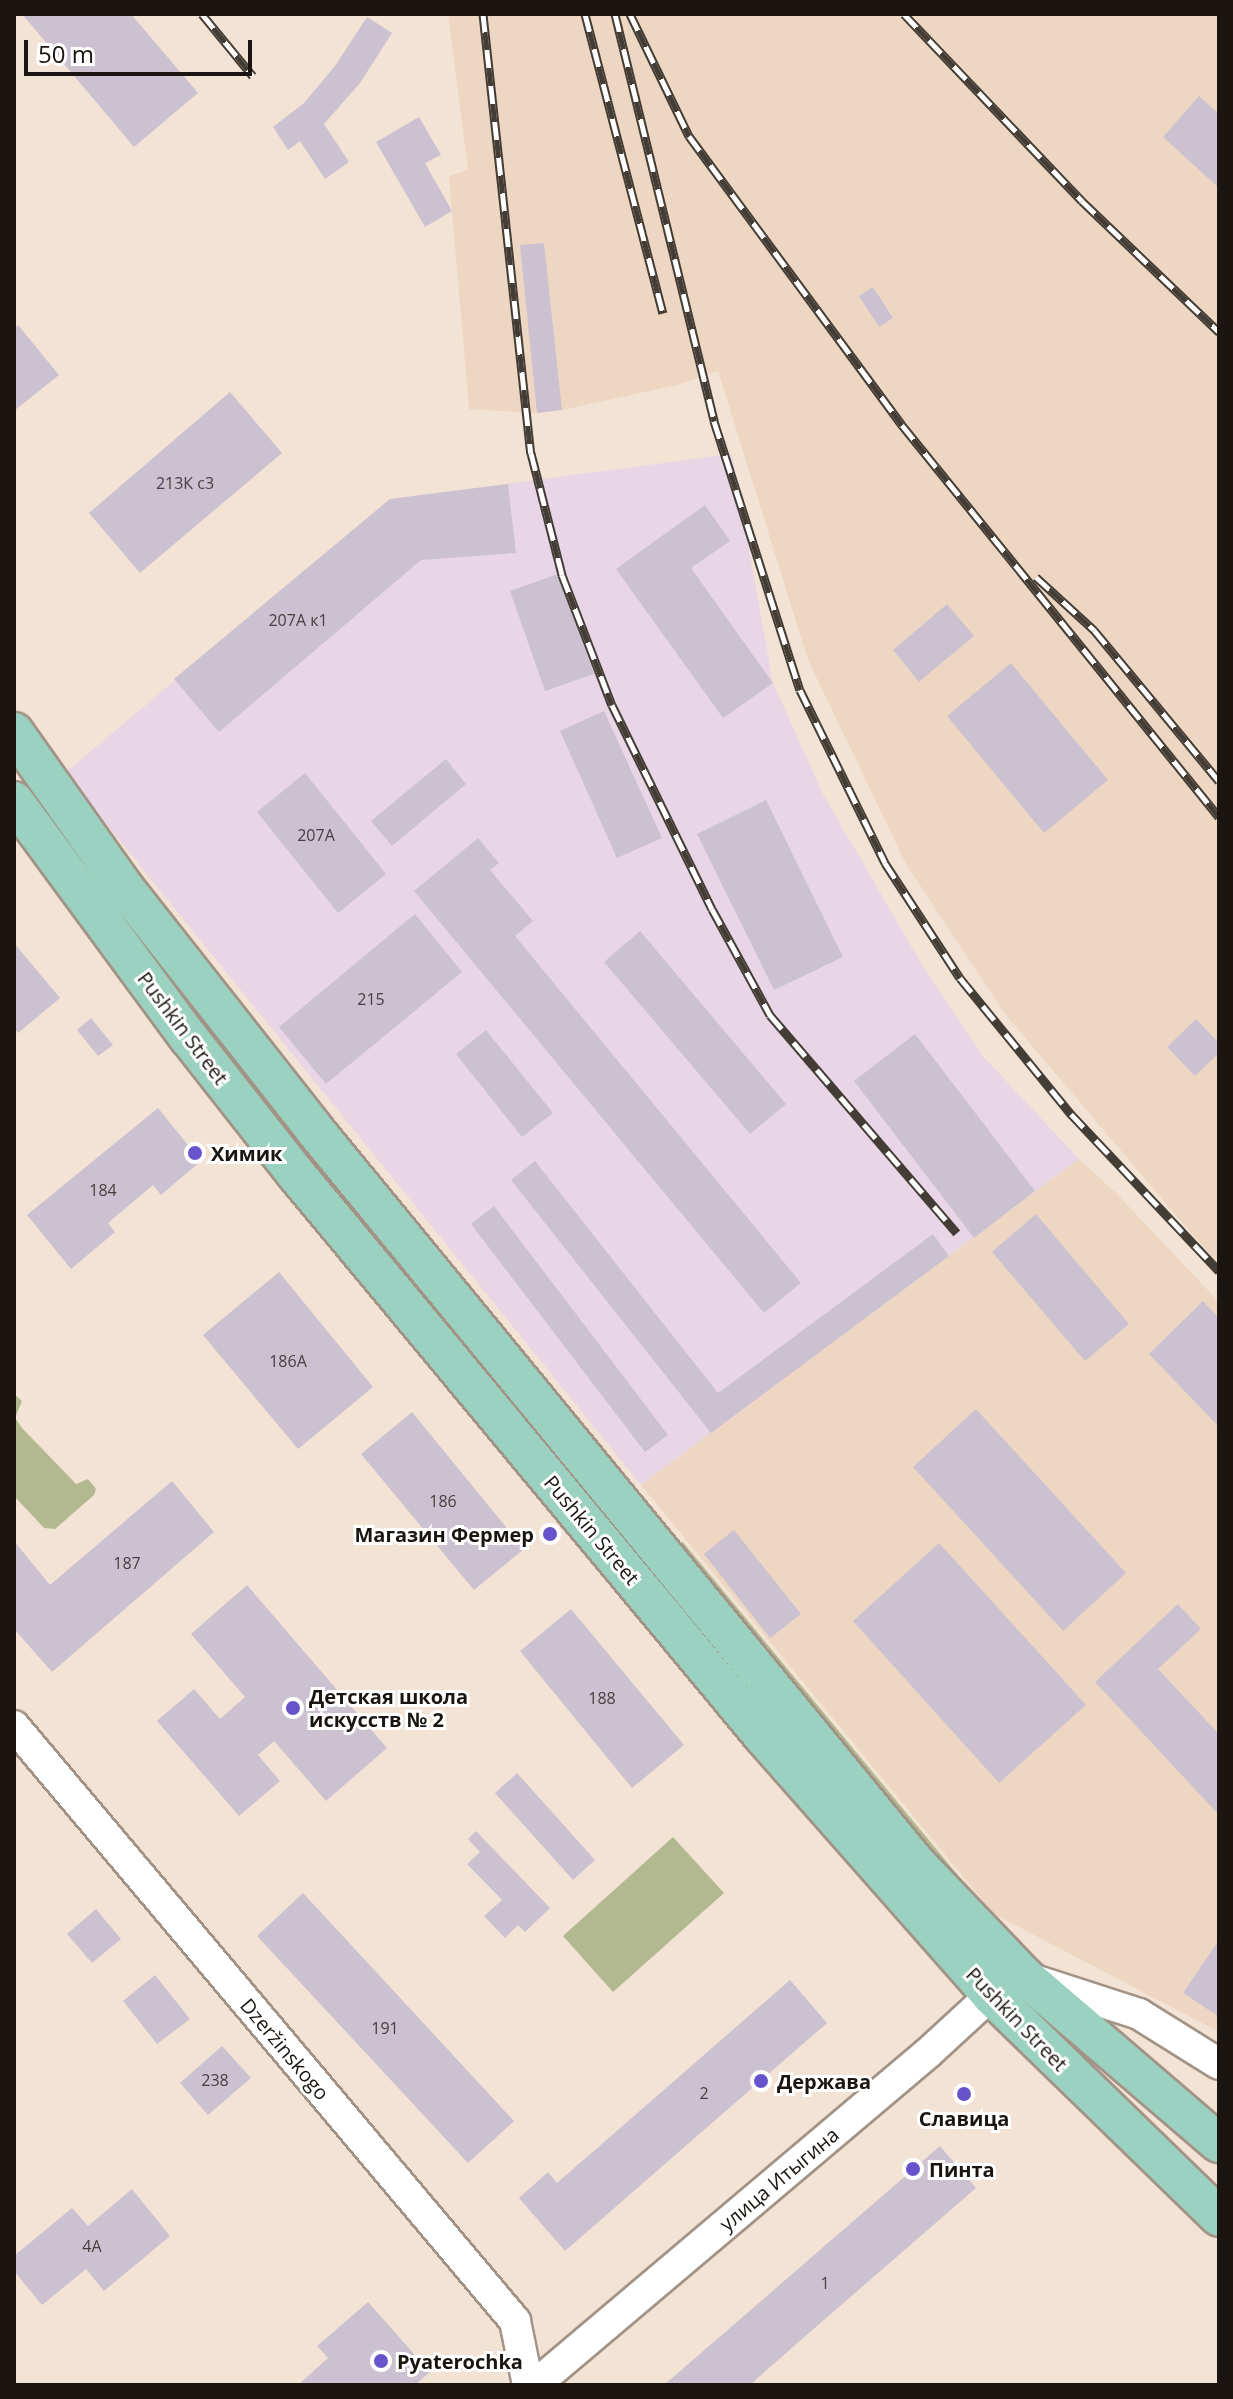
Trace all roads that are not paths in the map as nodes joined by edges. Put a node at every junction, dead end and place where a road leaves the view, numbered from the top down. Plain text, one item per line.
1 (14, 732) edge
2 (14, 801) edge
3 (14, 1726) edge
4 (1025, 1977) junction
5 (991, 1995) junction
6 (1219, 2064) edge
7 (1219, 2143) edge
8 (1219, 2217) edge
9 (528, 2385) edge
10 (535, 2385) edge

1 - 4 main road, Pushkin Street
2 - 5 main road, Pushkin Street
3 - 9 street, Dzeržinskogo
4 - 5 street, улица Итыгина
4 - 6 street
4 - 7 main road, Pushkin Street
5 - 8 main road, Pushkin Street
5 - 10 street, улица Итыгина

